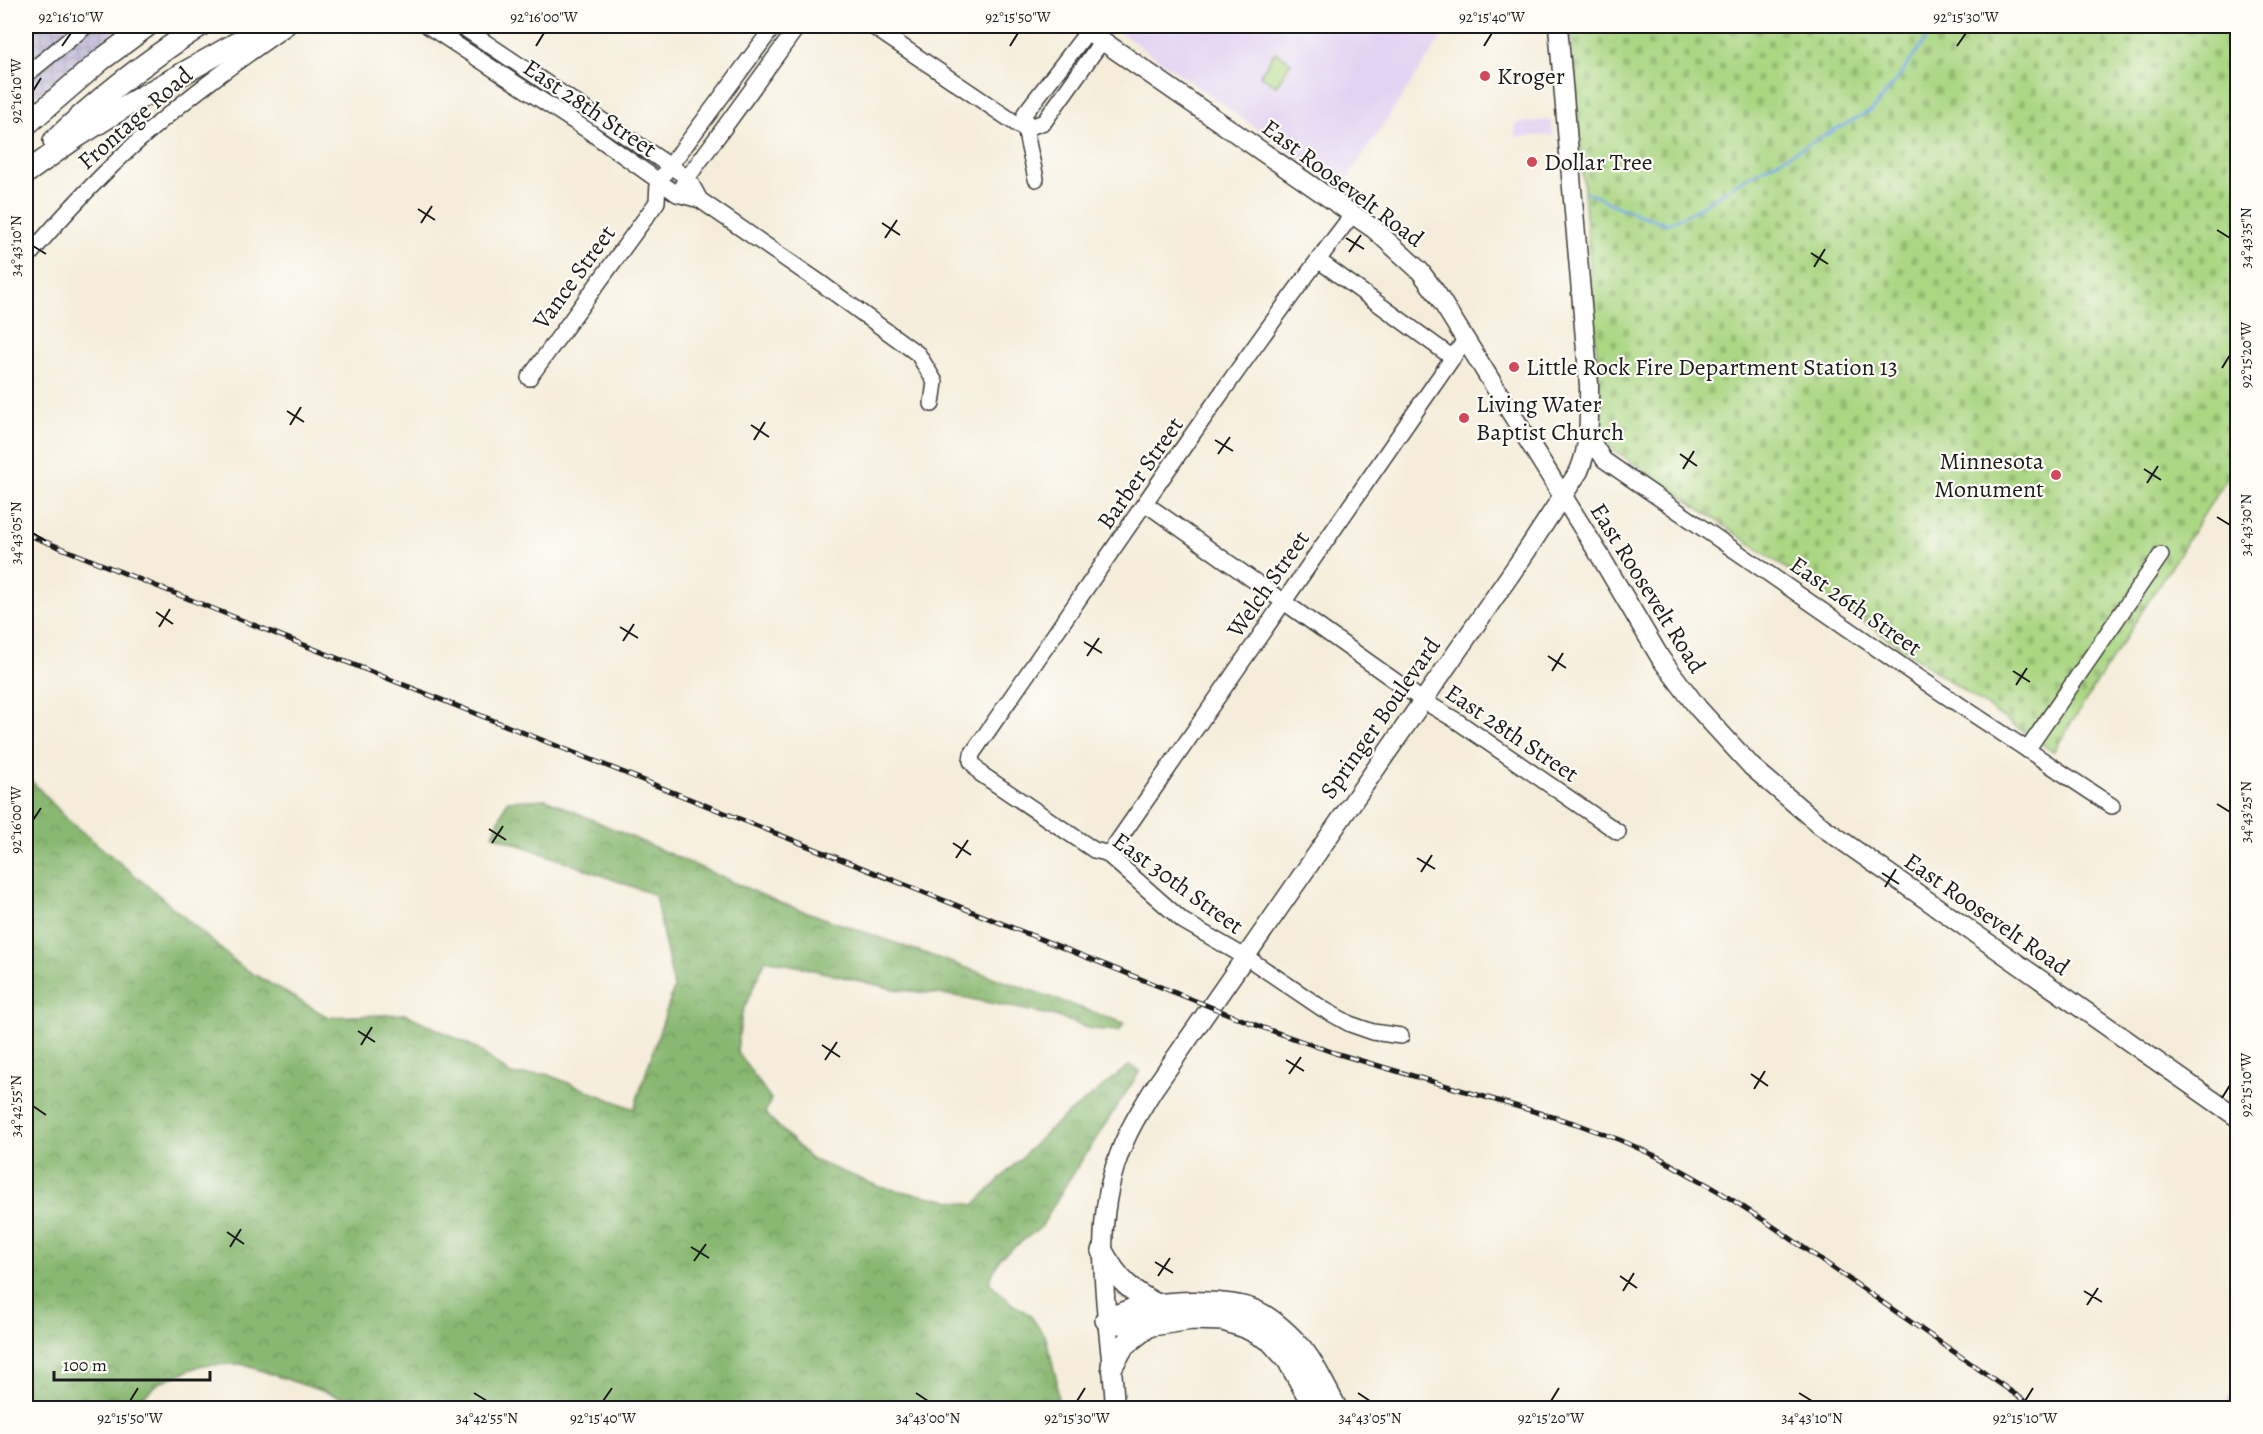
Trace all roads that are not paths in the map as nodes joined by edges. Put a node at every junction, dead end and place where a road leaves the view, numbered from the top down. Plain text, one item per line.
1 (147, 26) edge
2 (200, 26) edge
3 (267, 26) edge
4 (288, 26) edge
5 (429, 26) edge
6 (461, 26) edge
7 (774, 26) edge
8 (798, 26) edge
9 (872, 26) edge
10 (1558, 26) edge
11 (77, 28) edge
12 (1090, 32) edge
13 (26, 75) edge
14 (26, 125) edge
15 (1024, 129) junction
16 (670, 166) junction
17 (26, 168) edge
18 (26, 173) edge
19 (688, 178) junction
20 (1036, 179) dead end
21 (658, 182) junction
22 (677, 194) junction
23 (700, 200) junction
24 (657, 202) junction
25 (1352, 215) junction
26 (26, 259) edge
27 (1318, 260) junction
28 (1465, 340) junction
29 (1453, 358) junction
30 (528, 378) dead end
31 (932, 404) dead end
32 (1589, 429) junction
33 (1562, 497) junction
34 (1146, 504) junction
35 (2162, 555) dead end
36 (1282, 601) junction
37 (1422, 700) junction
38 (2027, 750) junction
39 (972, 761) joint
40 (2112, 806) dead end
41 (1618, 832) dead end
42 (1106, 854) junction
43 (1244, 957) junction
44 (1401, 1036) dead end
45 (2238, 1118) edge
46 (1102, 1251) junction
47 (1160, 1306) junction
48 (1250, 1319) junction
49 (1106, 1320) junction
50 (1150, 1325) junction
51 (1113, 1374) junction
52 (1115, 1408) edge
53 (1315, 1408) edge
54 (1336, 1408) edge

1 - 14 highway
2 - 17 highway
3 - 18 highway
4 - 26 street, Frontage Road
5 - 21 street, East 28th Street
6 - 16 street, East 28th Street
7 - 16 street
8 - 19 street
9 - 15 street
10 - 32 main road, Springer Boulevard
11 - 13 street
12 - 15 street
12 - 25 main road, East Roosevelt Road
15 - 20 street
16 - 19 street, East 28th Street
16 - 21 street
19 - 22 street
19 - 23 street, East 28th Street
21 - 22 street, East 28th Street
21 - 24 street
22 - 23 street, East 28th Street
22 - 24 street
23 - 31 street, East 28th Street
24 - 30 street, Vance Street
25 - 27 street, Barber Street
25 - 28 main road, East Roosevelt Road
27 - 29 street
27 - 34 street, Barber Street
28 - 29 street, Welch Street
28 - 33 main road, East Roosevelt Road
29 - 36 street, Welch Street
32 - 33 main road, Springer Boulevard
32 - 38 street, East 26th Street
33 - 37 main road, Springer Boulevard
33 - 45 main road, East Roosevelt Road
34 - 36 street, East 28th Street
34 - 39 street, Barber Street
35 - 38 street
36 - 37 street, East 28th Street
36 - 42 street, Welch Street
37 - 41 street, East 28th Street
37 - 43 main road, Springer Boulevard
38 - 40 street, East 26th Street
39 - 42 street, East 30th Street
42 - 43 street, East 30th Street
43 - 44 street, East 30th Street
43 - 46 main road, Springer Boulevard
46 - 47 highway
46 - 49 main road, Springer Boulevard
47 - 48 highway
47 - 49 highway
48 - 50 highway
48 - 53 highway
48 - 54 highway
49 - 50 highway
49 - 51 main road, Springer Boulevard
50 - 51 highway
51 - 52 main road, Springer Boulevard

